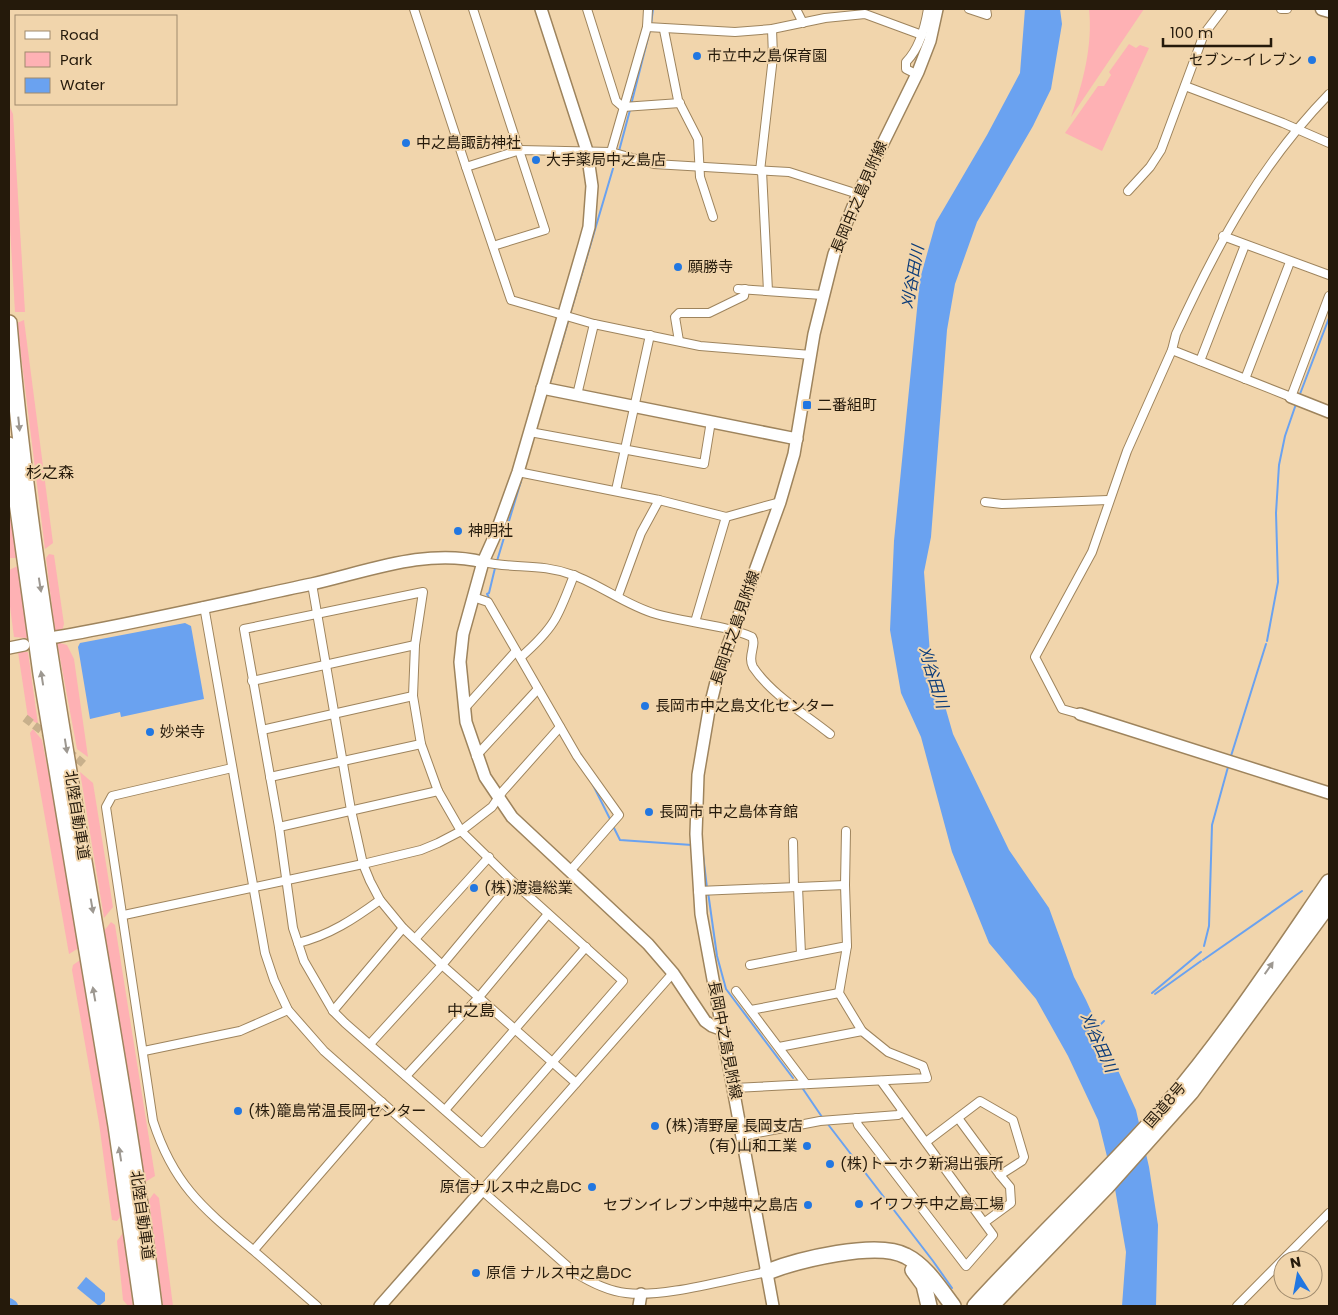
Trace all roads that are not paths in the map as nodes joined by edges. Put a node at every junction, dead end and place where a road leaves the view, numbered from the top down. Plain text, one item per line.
1 (414, 9) edge
2 (474, 9) edge
3 (541, 9) edge
4 (587, 9) edge
5 (648, 9) edge
6 (796, 9) edge
7 (928, 9) edge
8 (937, 9) edge
9 (970, 9) edge
10 (986, 9) edge
11 (1223, 9) edge
12 (1281, 9) edge
13 (1287, 9) edge
14 (1322, 9) edge
15 (1329, 11) edge
16 (864, 12) edge
17 (803, 23) junction
18 (647, 27) junction
19 (772, 29) junction
20 (664, 30) junction
21 (922, 34) junction
22 (916, 74) junction
23 (1184, 86) junction
24 (1329, 94) edge
25 (680, 104) junction
26 (623, 107) junction
27 (1296, 129) junction
28 (1329, 143) edge
29 (520, 150) junction
30 (587, 151) junction
31 (611, 152) junction
32 (699, 165) junction
33 (466, 167) junction
34 (761, 171) junction
35 (1128, 191) dead end
36 (858, 194) junction
37 (713, 217) dead end
38 (1223, 236) junction
39 (1245, 245) junction
40 (493, 246) junction
41 (1290, 262) junction
42 (1329, 275) edge
43 (768, 291) junction
44 (822, 295) junction
45 (1329, 296) edge
46 (563, 315) junction
47 (9, 323) edge
48 (594, 324) junction
49 (650, 335) junction
50 (679, 341) junction
51 (1172, 350) junction
52 (811, 355) junction
53 (1200, 361) junction
54 (1245, 379) junction
55 (542, 388) junction
56 (577, 395) junction
57 (1291, 397) junction
58 (633, 406) junction
59 (1329, 412) edge
60 (711, 421) junction
61 (530, 432) junction
62 (798, 439) junction
63 (9, 445) edge
64 (624, 451) junction
65 (518, 472) junction
66 (616, 490) junction
67 (659, 500) junction
68 (1108, 500) junction
69 (780, 502) junction
70 (985, 502) dead end
71 (726, 517) junction
72 (483, 562) junction
73 (574, 575) junction
74 (312, 584) junction
75 (618, 596) junction
76 (473, 597) junction
77 (204, 606) junction
78 (317, 615) junction
79 (695, 622) junction
80 (733, 629) junction
81 (56, 637) dead end
82 (24, 645) dead end
83 (415, 645) junction
84 (9, 648) edge
85 (518, 654) junction
86 (325, 664) junction
87 (252, 681) junction
88 (538, 689) junction
89 (413, 696) junction
90 (464, 709) junction
91 (334, 713) junction
92 (1080, 714) joint
93 (560, 727) junction
94 (262, 730) junction
95 (830, 734) dead end
96 (421, 744) junction
97 (476, 756) junction
98 (343, 762) junction
99 (232, 768) junction
100 (270, 777) junction
101 (438, 791) junction
102 (1329, 793) edge
103 (499, 800) junction
104 (351, 810) junction
105 (279, 826) junction
106 (461, 831) junction
107 (846, 831) dead end
108 (793, 842) dead end
109 (489, 857) junction
110 (363, 864) junction
111 (570, 871) junction
112 (286, 880) junction
113 (512, 881) junction
114 (1329, 882) edge
115 (845, 885) junction
116 (796, 887) junction
117 (253, 888) junction
118 (698, 891) junction
119 (380, 900) junction
120 (1329, 904) edge
121 (548, 914) junction
122 (124, 915) junction
123 (403, 928) junction
124 (415, 939) junction
125 (298, 943) junction
126 (847, 946) junction
127 (586, 948) junction
128 (802, 954) junction
129 (442, 965) junction
130 (750, 965) dead end
131 (673, 973) junction
132 (736, 991) dead end
133 (839, 993) junction
134 (479, 997) junction
135 (288, 1010) junction
136 (333, 1010) junction
137 (751, 1010) junction
138 (515, 1030) junction
139 (723, 1030) junction
140 (862, 1031) junction
141 (370, 1044) junction
142 (779, 1047) junction
143 (144, 1051) junction
144 (553, 1062) junction
145 (406, 1076) junction
146 (880, 1081) junction
147 (576, 1083) junction
148 (806, 1084) junction
149 (734, 1088) junction
150 (382, 1102) junction
151 (444, 1110) junction
152 (1168, 1111) junction
153 (902, 1112) junction
154 (856, 1118) junction
155 (958, 1118) junction
156 (742, 1136) junction
157 (926, 1142) junction
158 (1000, 1175) junction
159 (482, 1190) junction
160 (1329, 1213) edge
161 (985, 1222) junction
162 (1057, 1229) junction
163 (254, 1250) junction
164 (767, 1272) junction
165 (640, 1294) junction
166 (954, 1304) edge
167 (142, 1306) edge
168 (154, 1306) edge
169 (317, 1306) edge
170 (380, 1306) edge
171 (639, 1306) edge
172 (773, 1306) edge
173 (930, 1306) edge
174 (975, 1306) edge
175 (991, 1306) edge
176 (1237, 1306) edge

1 - 33 street
2 - 29 street
3 - 30 street
4 - 26 street
5 - 18 street
6 - 17 street
7 - 21 street
8 - 22 street, 長岡中之島見附線
9 - 10 street
11 - 23 street
12 - 13 street
14 - 15 main road
16 - 17 street
16 - 21 street
17 - 19 street
18 - 20 street
18 - 26 street
19 - 20 street
19 - 34 street
20 - 25 street
21 - 22 street
22 - 36 street, 長岡中之島見附線
23 - 27 street
23 - 35 street
24 - 27 street
25 - 26 street
25 - 32 street
26 - 31 street
27 - 28 street
27 - 38 street
29 - 30 street
29 - 33 street
29 - 40 street
30 - 31 street
30 - 46 street
31 - 32 street
32 - 34 street
32 - 37 street
33 - 40 street
34 - 36 street
34 - 43 street
36 - 44 street, 長岡中之島見附線
38 - 39 street
38 - 51 street
39 - 41 street
39 - 53 street
40 - 46 street
41 - 42 street
41 - 54 street
43 - 44 street
43 - 50 street
44 - 52 street, 長岡中之島見附線
45 - 57 street
46 - 48 street
46 - 55 street
47 -> 168 highway, 北陸自動車道
48 - 49 street
48 - 56 street
49 - 50 street
49 - 58 street
50 - 52 street
51 - 53 street
51 - 68 street
52 - 62 street, 長岡中之島見附線
53 - 54 street
54 - 57 street
55 - 56 street
55 - 61 street
56 - 58 street
57 - 59 street
58 - 60 street
58 - 64 street
60 - 62 street
60 - 64 street
61 - 64 street
61 - 65 street
62 - 69 street, 長岡中之島見附線
167 -> 63 highway, 北陸自動車道
64 - 66 street
65 - 66 street
65 - 72 street
66 - 67 street
67 - 71 street
67 - 75 street
68 - 70 street
68 - 92 street
69 - 71 street
69 - 80 street, 長岡中之島見附線
71 - 79 street
72 - 73 street
72 - 74 street
72 - 76 street
73 - 75 street
73 - 85 street
74 - 77 street
74 - 78 street
75 - 79 street
76 - 85 street
76 - 90 street
77 - 81 street
77 - 99 street
78 - 83 street
78 - 86 street
78 - 87 street
79 - 80 street
80 - 95 street
80 - 118 street, 長岡中之島見附線
82 - 84 street
83 - 86 street
83 - 89 street
85 - 88 street
85 - 90 street
86 - 87 street
86 - 91 street
87 - 94 street
88 - 93 street
88 - 97 street
89 - 91 street
89 - 96 street
90 - 97 street
91 - 94 street
91 - 98 street
92 - 102 street
93 - 103 street
93 - 111 street
94 - 100 street
96 - 98 street
96 - 101 street
97 - 103 street
98 - 100 street
98 - 104 street
99 - 117 street
99 - 122 street
100 - 105 street
101 - 104 street
101 - 106 street
103 - 106 street
103 - 111 street
104 - 105 street
104 - 110 street
105 - 112 street
106 - 109 street
106 - 110 street
107 - 115 street
108 - 116 street
109 - 113 street
109 - 124 street
110 - 112 street
110 - 119 street
111 - 131 street
112 - 117 street
112 - 125 street
113 - 121 street
113 - 129 street
152 -> 114 highway, 国道8号
115 - 116 street
115 - 126 street
116 - 118 street
116 - 128 street
117 - 122 street
117 - 135 street
118 - 139 street, 長岡中之島見附線
119 - 123 street
119 - 125 street
120 - 152 highway, 国道8号
121 - 127 street
121 - 134 street
122 - 143 street
123 - 124 street
123 - 136 street
124 - 129 street
125 - 136 street
126 - 128 street
126 - 133 street
127 - 138 street
127 - 144 street
128 - 130 street
129 - 134 street
129 - 141 street
131 - 139 street
131 - 147 street
132 - 137 street
133 - 137 street
133 - 140 street
134 - 138 street
134 - 145 street
135 - 143 street
135 - 150 street
136 - 141 street
137 - 142 street
138 - 144 street
138 - 151 street
139 - 149 street, 長岡中之島見附線
140 - 142 street
140 - 146 street
141 - 145 street
142 - 148 street
143 - 163 street
144 - 147 street
144 - 151 street
145 - 151 street
146 - 148 street
146 - 153 street
147 - 159 street
148 - 149 street
149 - 156 street, 長岡中之島見附線
150 - 159 street
150 - 163 street
152 - 162 highway, 国道8号
153 - 154 street
153 - 157 street
154 - 156 street
154 - 161 street
155 - 157 street
155 - 158 street
155 - 158 street
156 - 164 street, 長岡中之島見附線
157 - 161 street
158 - 161 street
159 - 165 street
159 - 170 street
160 - 176 street
162 - 174 highway, 国道8号
162 - 175 highway, 国道8号
163 - 169 street
164 - 165 street
164 - 166 highway
164 - 172 street, 長岡中之島見附線
164 - 173 highway
165 - 171 street

